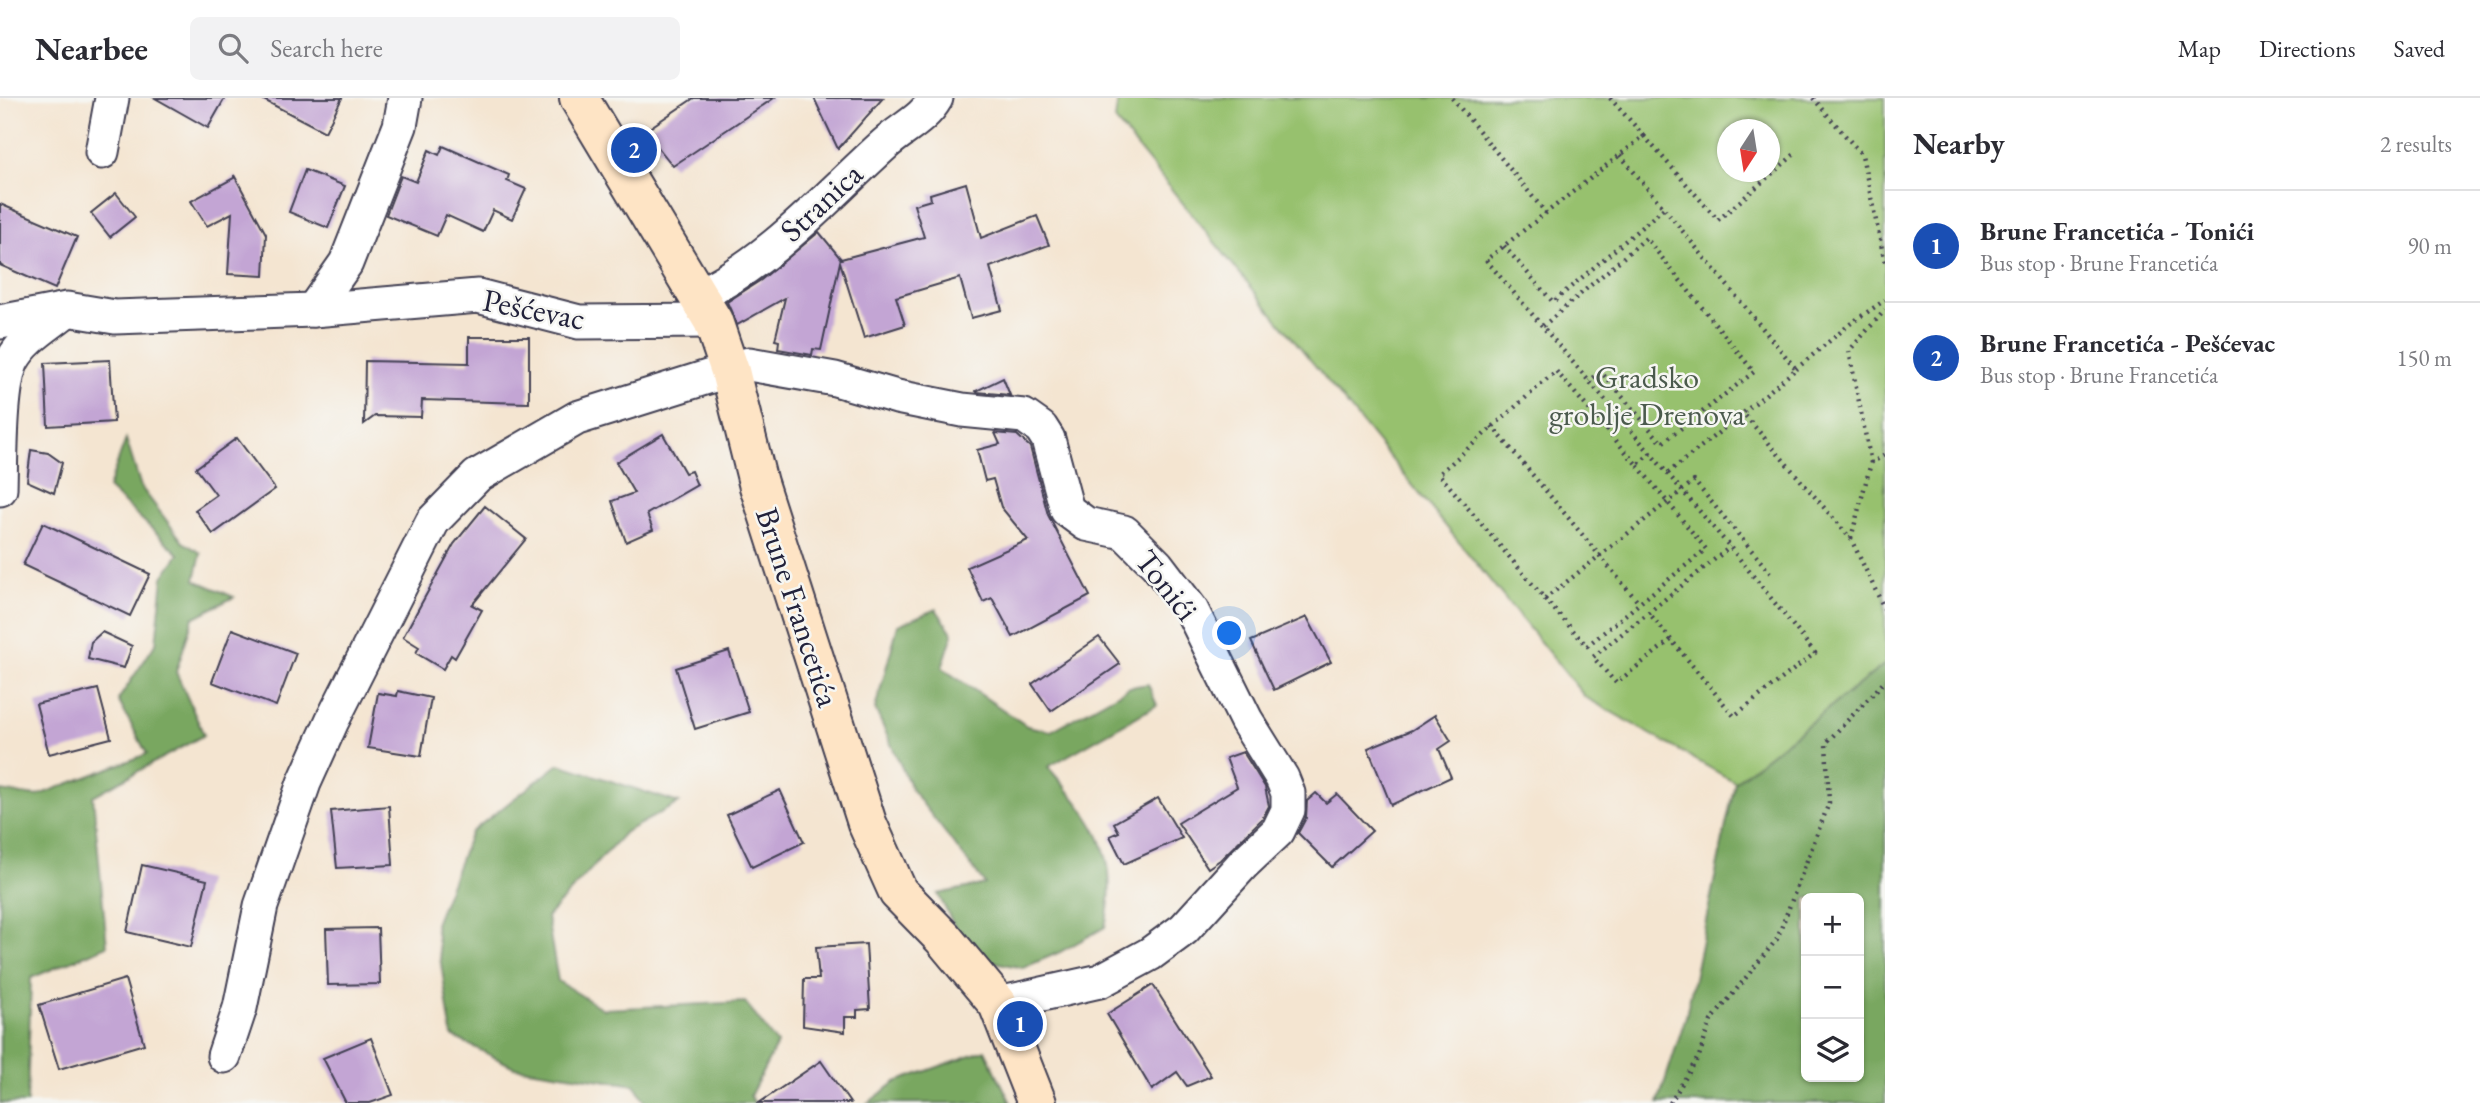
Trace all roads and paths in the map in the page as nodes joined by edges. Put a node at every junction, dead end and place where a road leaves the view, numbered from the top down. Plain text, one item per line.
1 (112, 98) edge
2 (405, 98) edge
3 (579, 98) edge
4 (936, 98) edge
5 (1452, 98) edge
6 (1610, 98) edge
7 (1813, 98) edge
8 (1644, 136) junction
9 (102, 152) dead end
10 (1796, 153) dead end
11 (1620, 155) junction
12 (1664, 208) junction
13 (1546, 213) junction
14 (1504, 246) junction
15 (1885, 263) edge
16 (1885, 300) edge
17 (705, 308) junction
18 (67, 309) junction
19 (313, 310) junction
20 (1885, 310) edge
21 (0, 322) edge
22 (1543, 326) junction
23 (1796, 369) junction
24 (730, 371) junction
25 (1590, 381) junction
26 (1743, 413) junction
27 (1492, 426) junction
28 (1651, 453) junction
29 (1885, 455) edge
30 (1871, 463) junction
31 (1637, 465) junction
32 (1668, 473) junction
33 (0, 489) edge
34 (1683, 490) junction
35 (1667, 502) junction
36 (1851, 539) junction
37 (1730, 547) junction
38 (1599, 556) junction
39 (1772, 575) dead end
40 (1545, 599) junction
41 (1639, 603) junction
42 (1885, 610) edge
43 (1649, 613) junction
44 (1671, 640) junction
45 (1885, 681) edge
46 (998, 1004) junction
47 (224, 1056) dead end
48 (1037, 1103) edge
49 (1670, 1103) edge

1 - 9 street
2 - 19 street
3 - 17 street, Brune Francetića
4 - 17 street, Stranica
5 - 13 path
6 - 8 path
7 - 15 path
8 - 10 path
8 - 11 path
11 - 12 path
11 - 13 path
12 - 14 path
12 - 23 path
13 - 14 path
14 - 22 path
16 - 23 path
17 - 19 street, Pešćevac
17 - 24 street, Brune Francetića
18 - 19 street, Pešćevac
18 - 21 street, Pešćevac
18 - 33 street
20 - 30 path
22 - 25 path
22 - 25 path
23 - 26 path
24 - 46 street, Brune Francetića
24 - 46 street, Tonići
24 - 47 street, Tonići
25 - 28 path
26 - 32 path
26 - 36 path
27 - 31 path
27 - 38 path
27 - 40 path
28 - 31 path
28 - 32 path
29 - 30 path
30 - 36 path
31 - 35 path
32 - 34 path
34 - 35 path
34 - 37 path
34 - 39 path
35 - 38 path
35 - 41 path
36 - 42 path
37 - 43 path
37 - 44 path
38 - 40 path
38 - 41 path
40 - 41 path
43 - 44 path
43 - 44 path
45 - 49 path
46 - 48 street, Brune Francetića

